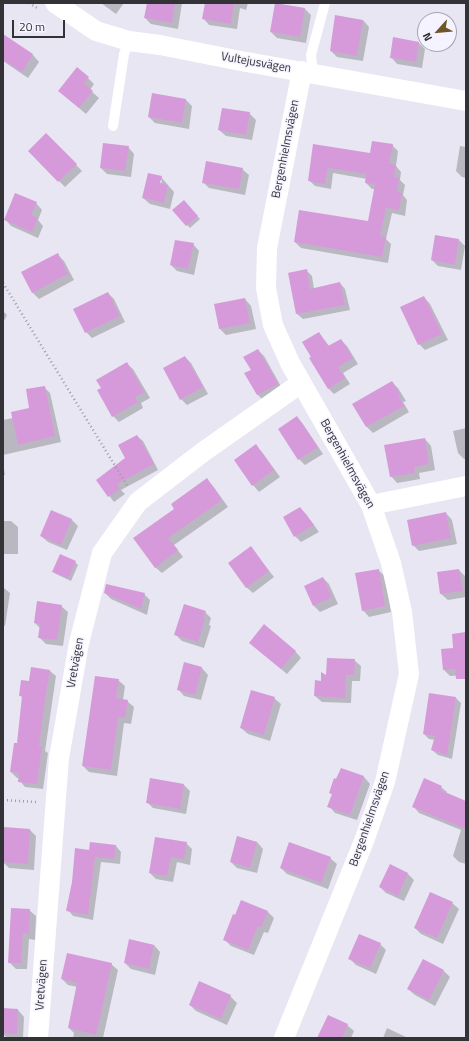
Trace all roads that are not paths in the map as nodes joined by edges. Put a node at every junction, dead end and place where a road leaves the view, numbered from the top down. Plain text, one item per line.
1 (56, 3) edge
2 (325, 3) edge
3 (129, 41) junction
4 (307, 72) junction
5 (466, 101) edge
6 (113, 126) dead end
7 (301, 383) junction
8 (466, 486) edge
9 (371, 505) junction
10 (38, 1038) edge
11 (284, 1038) edge

1 - 3 street, Vultejusvägen
2 - 4 lane
3 - 4 street, Vultejusvägen
3 - 6 lane
4 - 5 street, Vultejusvägen
4 - 7 street, Bergenhielmsvägen
7 - 9 street, Bergenhielmsvägen
7 - 10 street, Vretvägen
8 - 9 street
9 - 11 street, Bergenhielmsvägen

